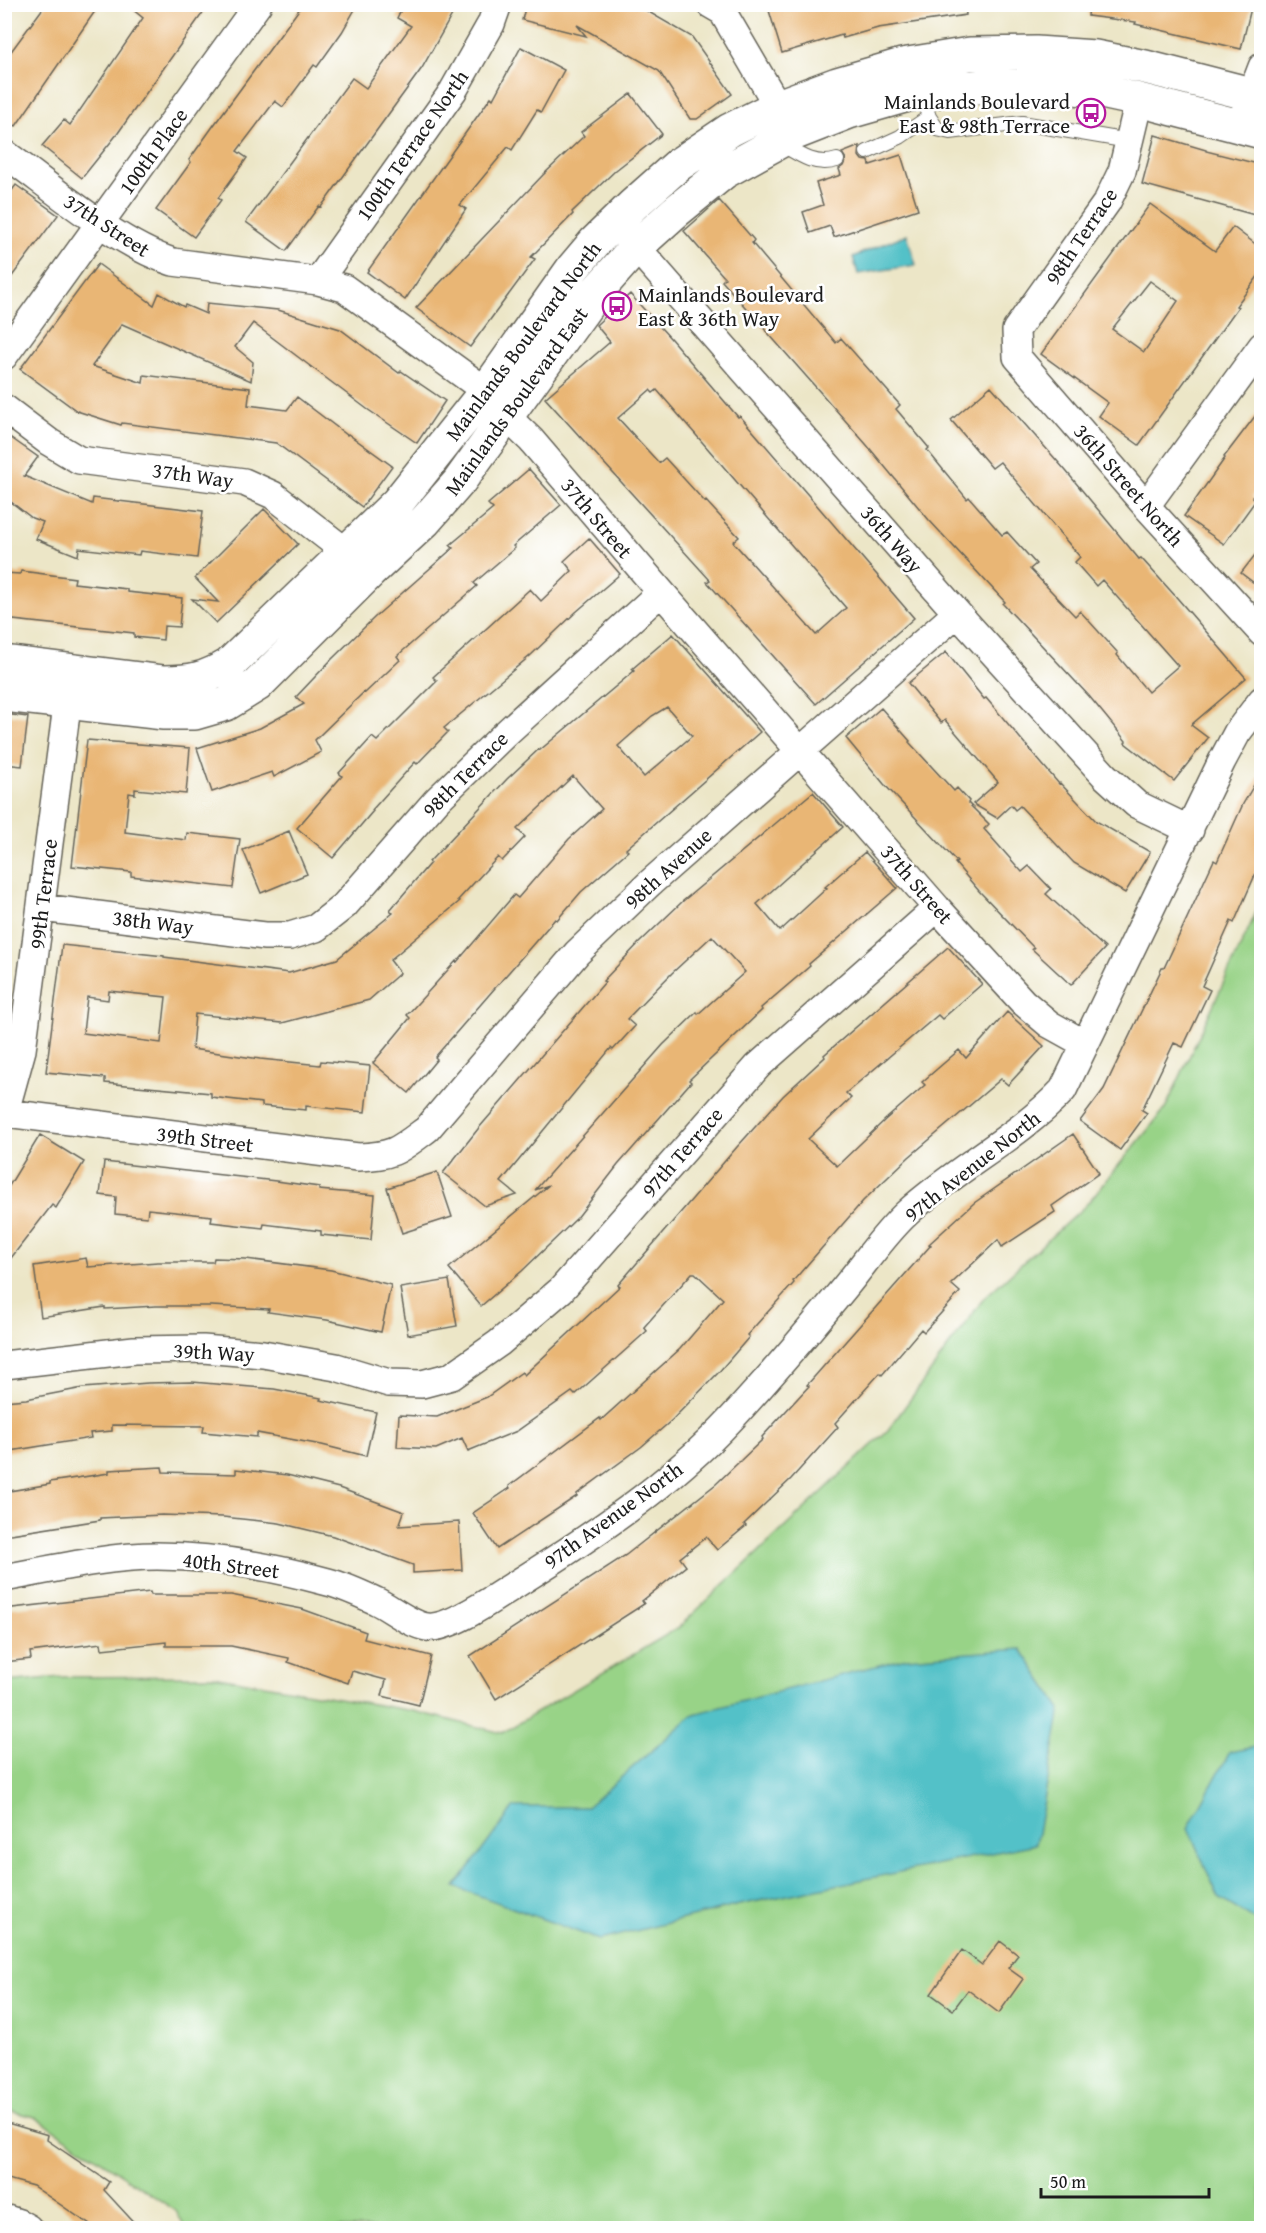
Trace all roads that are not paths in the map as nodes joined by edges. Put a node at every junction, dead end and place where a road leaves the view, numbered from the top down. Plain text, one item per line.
1 (258, 4) edge
2 (498, 4) edge
3 (718, 7) edge
4 (920, 86) junction
5 (1258, 86) edge
6 (1139, 100) junction
7 (783, 127) junction
8 (1250, 129) edge
9 (1129, 141) junction
10 (867, 152) dead end
11 (4, 153) edge
12 (837, 160) dead end
13 (615, 222) junction
14 (101, 223) junction
15 (636, 247) junction
16 (318, 281) junction
17 (1016, 330) joint
18 (1262, 346) edge
19 (4, 356) edge
20 (486, 391) junction
21 (4, 408) edge
22 (506, 416) junction
23 (1146, 506) junction
24 (359, 562) junction
25 (661, 592) junction
26 (957, 613) junction
27 (1262, 633) edge
28 (4, 662) edge
29 (73, 670) junction
30 (4, 695) edge
31 (1262, 700) edge
32 (67, 704) junction
33 (799, 750) junction
34 (1190, 830) junction
35 (42, 908) junction
36 (937, 908) junction
37 (265, 936) joint
38 (1085, 1044) junction
39 (5, 1114) edge
40 (403, 1147) joint
41 (4, 1365) edge
42 (422, 1384) joint
43 (4, 1578) edge
44 (448, 1623) joint

1 - 14 street, 100th Place
2 - 16 street, 100th Terrace North
3 - 7 street
4 - 5 street
4 - 6 street, Mainlands Boulevard East
4 - 7 street, Mainlands Boulevard East
4 - 9 lane
4 - 10 lane
5 - 8 street
6 - 8 street, Mainlands Boulevard East
6 - 9 street, 98th Terrace
7 - 12 lane
7 - 13 street, Mainlands Boulevard North
7 - 15 street, Mainlands Boulevard East
9 - 17 street, 98th Terrace
11 - 14 street, 37th Street
13 - 15 street, 36th Way
13 - 20 street, Mainlands Boulevard North
14 - 16 street, 37th Street
14 - 19 street, 100th Place
15 - 22 street, Mainlands Boulevard East
15 - 26 street, 36th Way
16 - 20 street, 37th Street
17 - 23 street, 36th Street North
18 - 23 street
20 - 22 street, 37th Street
20 - 24 street, Mainlands Boulevard North
21 - 24 street, 37th Way
22 - 24 street, Mainlands Boulevard East
22 - 25 street, 37th Street
23 - 27 street, 36th Street North
24 - 29 street, Mainlands Boulevard North
24 - 32 street, Mainlands Boulevard East
25 - 33 street, 37th Street
25 - 37 street, 98th Terrace
26 - 33 street, 98th Avenue
26 - 34 street, 36th Way
28 - 29 street, Mainlands Boulevard North
29 - 32 street, 99th Terrace
30 - 32 street
31 - 34 street, 97th Avenue North
32 - 35 street, 99th Terrace
33 - 36 street, 37th Street
33 - 40 street, 98th Avenue
34 - 38 street, 97th Avenue North
35 - 37 street, 38th Way
35 - 39 street, 99th Terrace
36 - 38 street, 37th Street
36 - 42 street, 97th Terrace
38 - 44 street, 97th Avenue North
39 - 40 street, 39th Street
41 - 42 street, 39th Way
43 - 44 street, 40th Street

